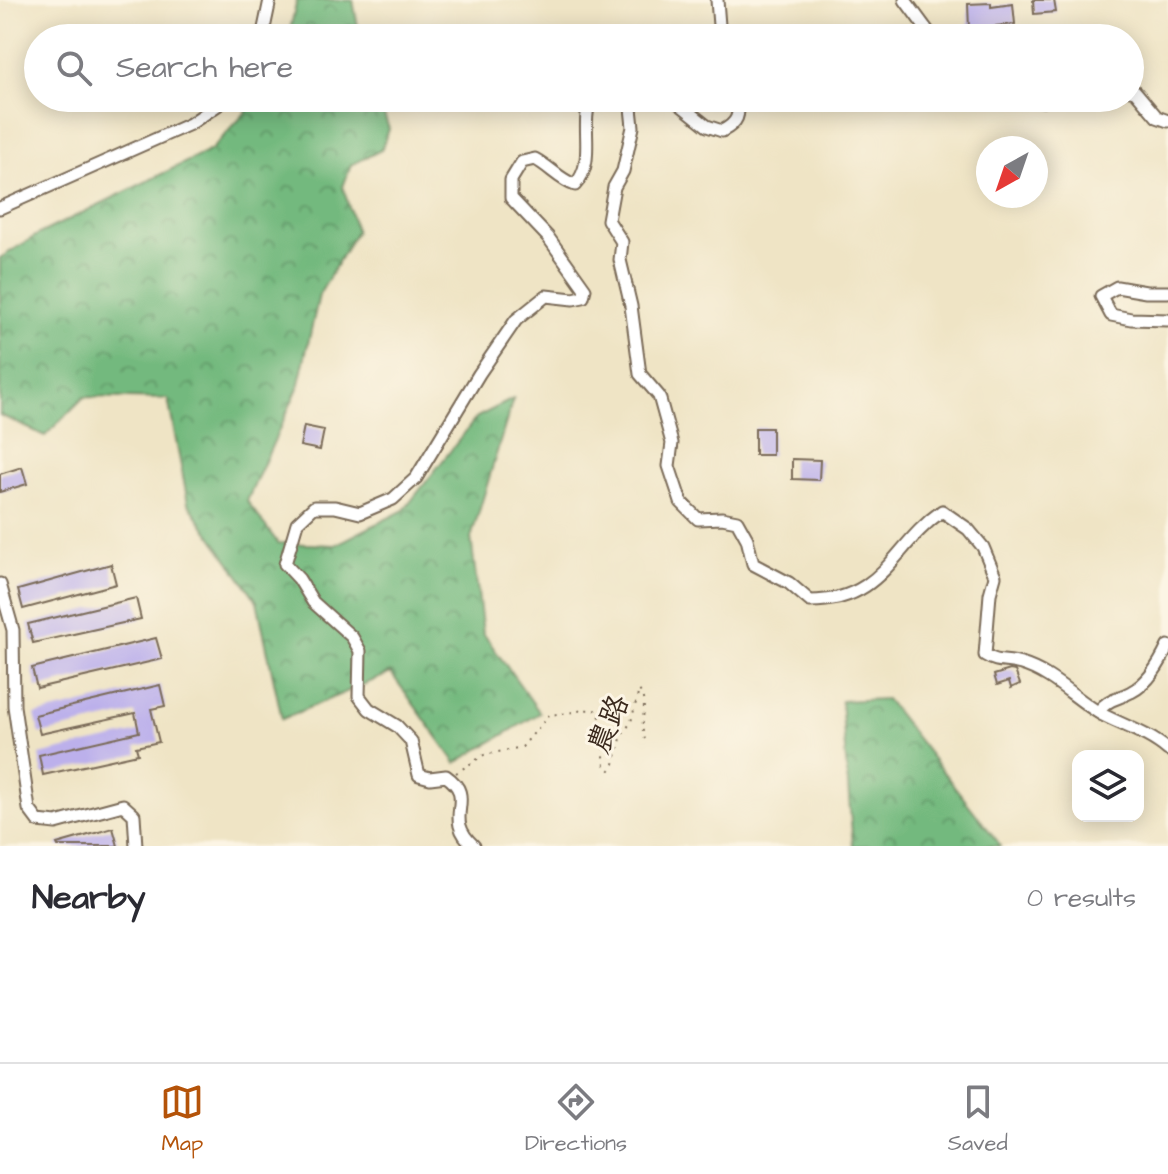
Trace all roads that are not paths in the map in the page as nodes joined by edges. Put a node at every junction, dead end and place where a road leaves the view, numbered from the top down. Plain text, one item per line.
1 (270, 0) edge
2 (717, 0) edge
3 (905, 0) edge
4 (265, 24) edge
5 (719, 24) edge
6 (923, 24) edge
7 (1144, 102) edge
8 (206, 112) edge
9 (585, 112) edge
10 (631, 112) edge
11 (690, 112) edge
12 (739, 112) edge
13 (1168, 121) edge
14 (0, 208) edge
15 (1168, 292) edge
16 (1168, 320) edge
17 (0, 584) edge
18 (1168, 646) edge
19 (1098, 712) junction
20 (1168, 750) edge
21 (136, 846) edge
22 (474, 846) edge

1 - 4 street
2 - 5 street
3 - 6 street
7 - 13 street
8 - 14 street
9 - 22 street
10 - 19 street
11 - 12 street
15 - 16 street
17 - 21 street
18 - 19 street
19 - 20 street

